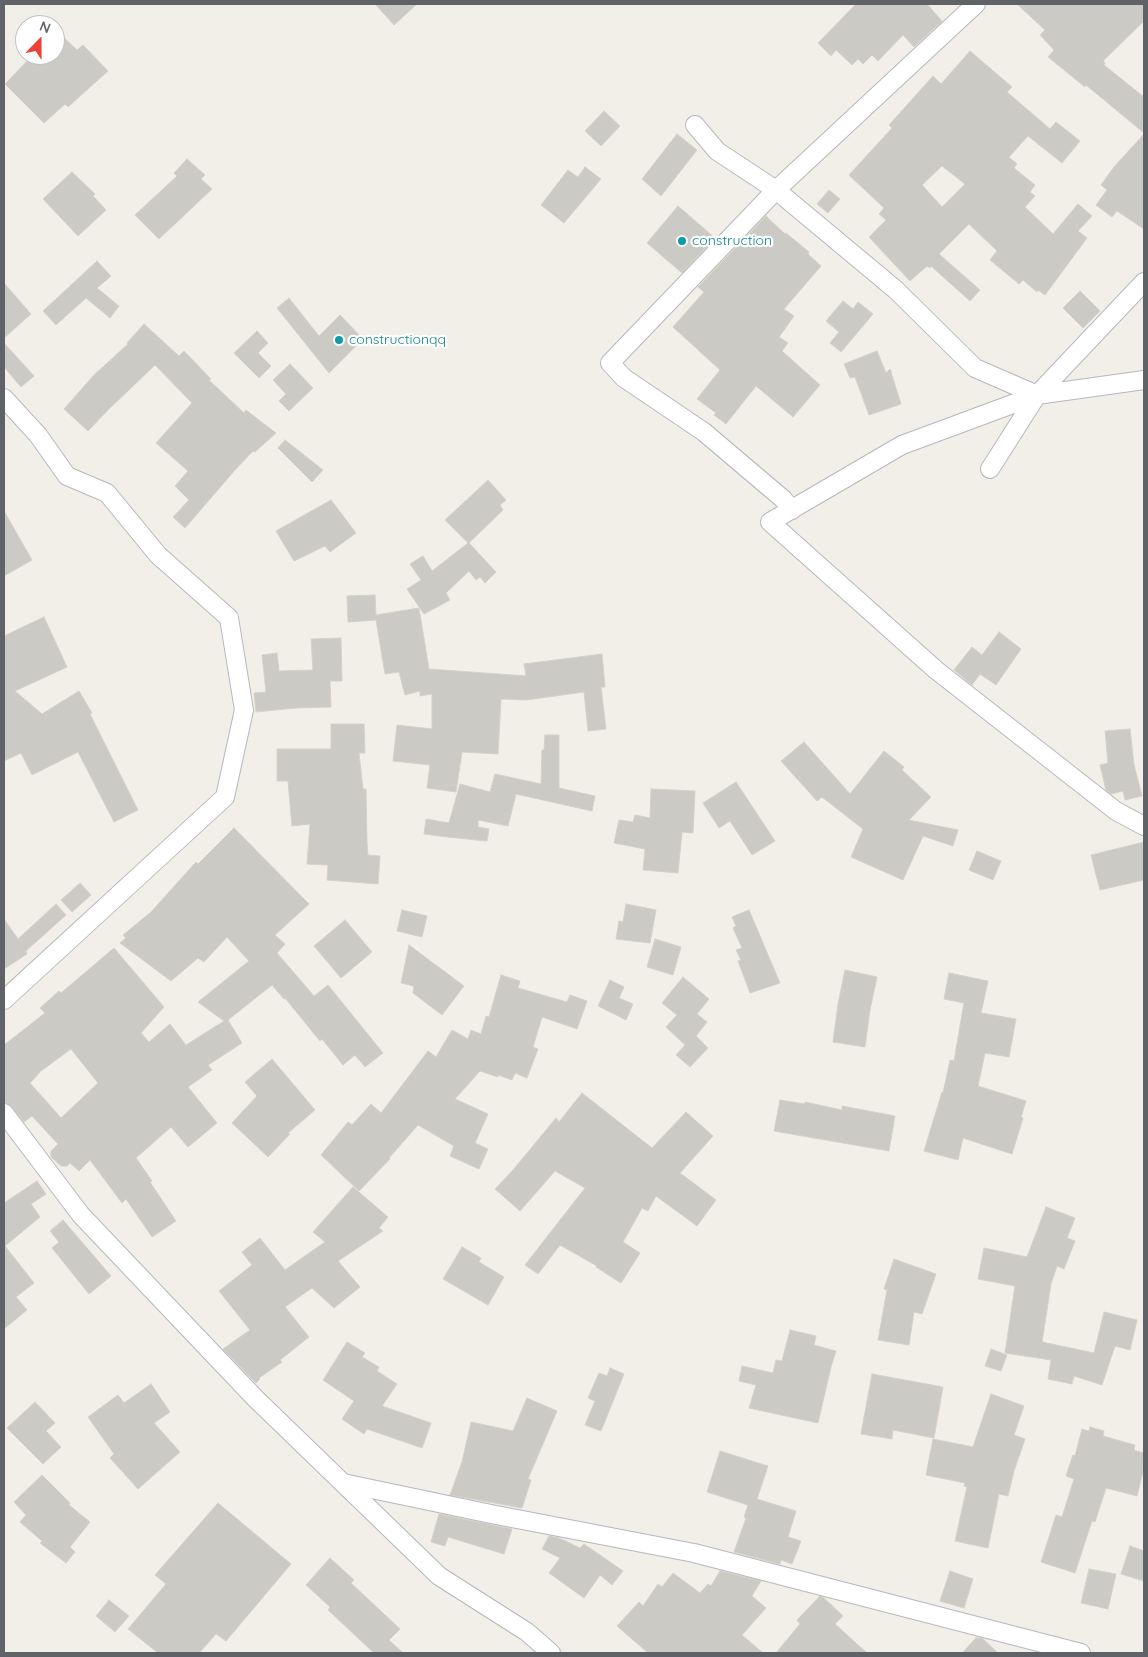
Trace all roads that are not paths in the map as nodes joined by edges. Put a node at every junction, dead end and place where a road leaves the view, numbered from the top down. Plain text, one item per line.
1 (973, 5) edge
2 (695, 126) dead end
3 (776, 190) junction
4 (1144, 282) edge
5 (1144, 380) edge
6 (1037, 395) junction
7 (4, 398) edge
8 (990, 469) dead end
9 (792, 510) junction
10 (1144, 826) edge
11 (4, 1000) edge
12 (4, 1113) edge
13 (342, 1482) junction
14 (551, 1653) edge
15 (1081, 1653) edge

1 - 3 street
2 - 3 street
3 - 6 street
3 - 9 street
4 - 6 street
5 - 6 street
6 - 8 street
6 - 9 street
7 - 11 street
9 - 10 street
12 - 13 street
13 - 14 street
13 - 15 street

